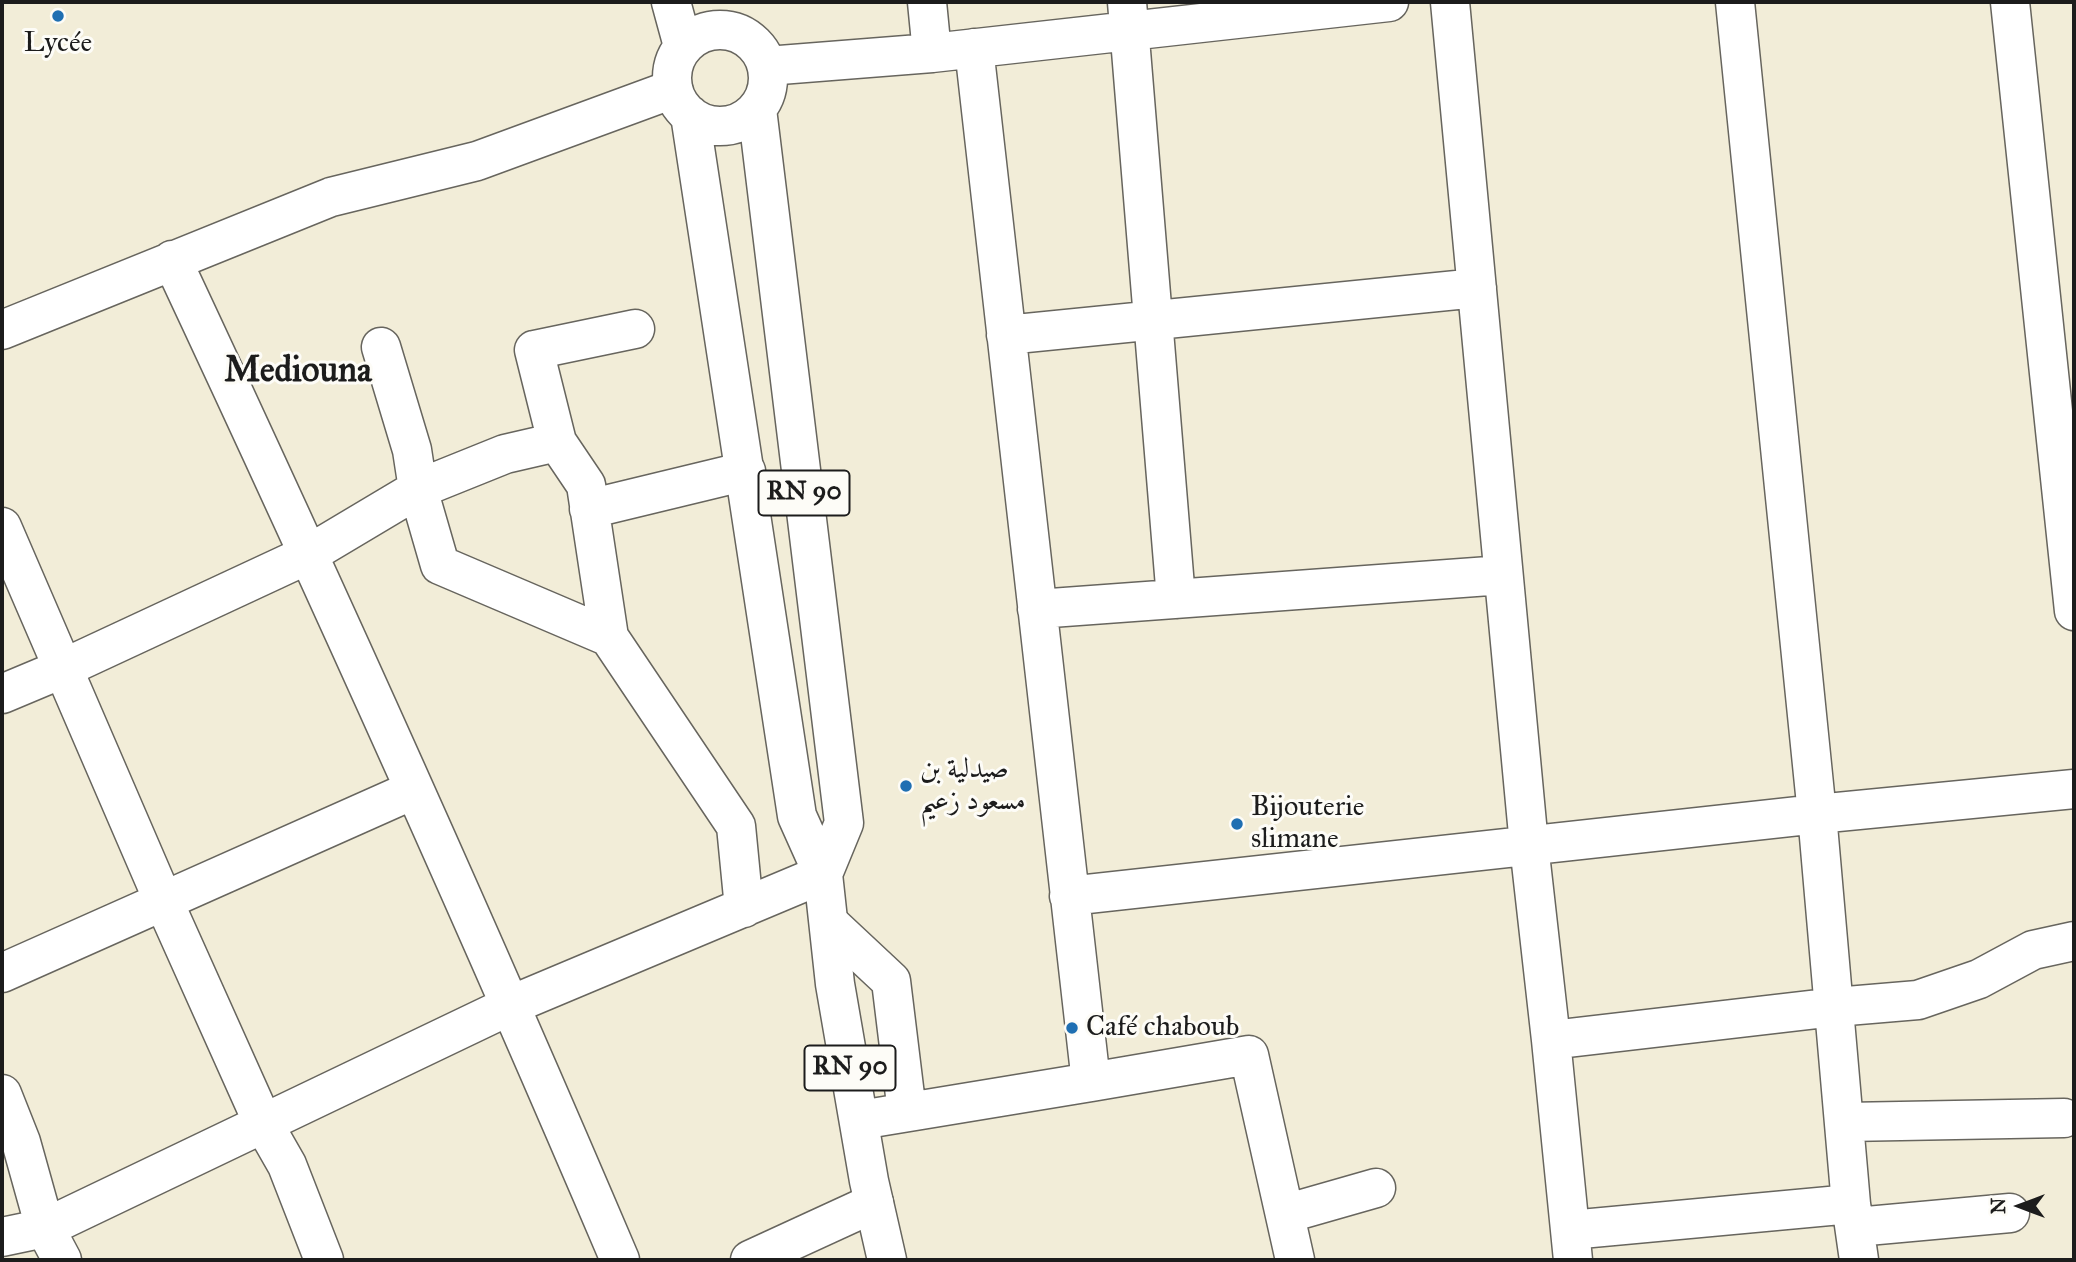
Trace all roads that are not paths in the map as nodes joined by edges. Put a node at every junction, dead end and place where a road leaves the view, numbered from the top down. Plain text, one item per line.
1 (671, 2) edge
2 (928, 2) edge
3 (1389, 2) edge
4 (1450, 2) edge
5 (1735, 2) edge
6 (2010, 2) edge
7 (1128, 16) edge
8 (735, 17) edge
9 (683, 46) junction
10 (974, 48) junction
11 (932, 53) junction
12 (767, 66) junction
13 (681, 102) junction
14 (757, 109) junction
15 (172, 260) junction
16 (1477, 288) junction
17 (1152, 319) junction
18 (635, 329) dead end
19 (2, 330) edge
20 (1006, 335) junction
21 (381, 347) dead end
22 (557, 442) junction
23 (746, 471) junction
24 (418, 489) junction
25 (589, 509) junction
26 (2, 527) edge
27 (309, 554) junction
28 (1503, 575) junction
29 (1176, 599) junction
30 (1037, 609) junction
31 (2074, 611) edge
32 (609, 636) junction
33 (64, 668) junction
34 (2, 694) edge
35 (2074, 789) edge
36 (413, 790) junction
37 (1816, 814) junction
38 (1529, 845) junction
39 (824, 874) junction
40 (1069, 895) junction
41 (163, 900) junction
42 (744, 908) junction
43 (828, 923) junction
44 (2074, 941) edge
45 (2, 973) edge
46 (512, 1005) junction
47 (1835, 1006) junction
48 (1551, 1041) junction
49 (1091, 1082) junction
50 (2, 1094) edge
51 (907, 1112) junction
52 (2064, 1118) dead end
53 (860, 1120) junction
54 (1846, 1122) junction
55 (263, 1123) junction
56 (1376, 1188) dead end
57 (874, 1203) junction
58 (2010, 1213) dead end
59 (1284, 1214) junction
60 (1855, 1230) edge
61 (2, 1237) edge
62 (1571, 1245) edge
63 (47, 1249) edge
64 (324, 1260) edge
65 (620, 1260) edge
66 (750, 1260) edge
67 (887, 1260) edge
68 (1295, 1260) edge

1 - 9 street
2 - 11 street
3 - 7 street
4 - 16 street
5 - 37 street
6 - 31 street
7 - 10 street
7 - 17 street
8 - 9 street
8 - 12 street
9 - 13 street, RN 90
10 - 11 street
10 - 20 street
11 - 12 street
12 - 14 street, RN 90
13 - 14 street
13 - 15 street
13 - 23 street, RN 90
14 - 39 street, RN 90
15 - 19 street
15 - 27 street
16 - 17 street
16 - 28 street
17 - 20 street
17 - 29 street
18 - 22 street
20 - 30 street
21 - 24 street
22 - 24 street
22 - 25 street
23 - 25 street
23 - 39 street, RN 90
24 - 27 street
24 - 32 street
25 - 32 street
26 - 33 street
27 - 33 street
27 - 36 street
28 - 29 street
28 - 38 street
29 - 30 street
30 - 40 street
32 - 42 street
33 - 34 street
33 - 41 street
35 - 37 street
36 - 41 street
36 - 46 street
37 - 38 street
37 - 47 street
38 - 40 street
38 - 48 street
39 - 42 street
39 - 43 street, RN 90
40 - 49 street
41 - 45 street
41 - 55 street
42 - 46 street
43 - 51 street
43 - 53 street, RN 90
44 - 47 street
46 - 55 street
46 - 65 street
47 - 48 street
47 - 54 street
48 - 62 street
49 - 51 street
49 - 59 street
50 - 63 street
51 - 53 street
52 - 54 street
53 - 57 street, RN 90
54 - 60 street
55 - 63 street
55 - 64 street
56 - 59 street
57 - 66 street
57 - 67 street, RN 90
58 - 60 street
59 - 68 street
60 - 62 street
61 - 63 street

